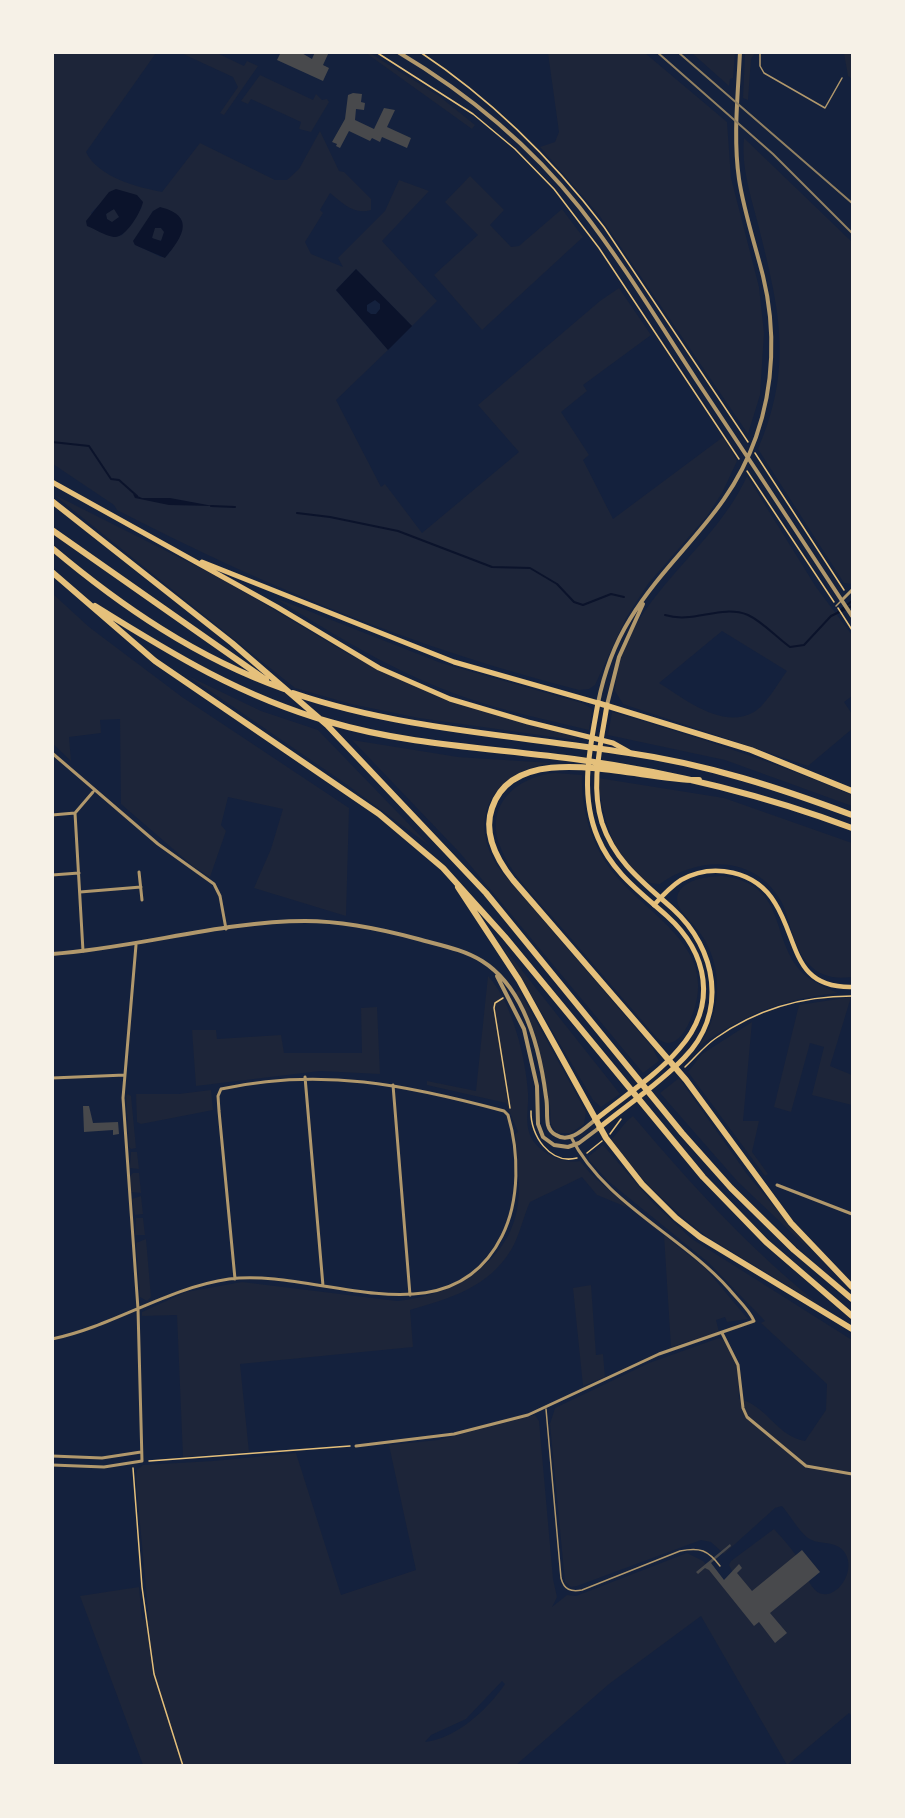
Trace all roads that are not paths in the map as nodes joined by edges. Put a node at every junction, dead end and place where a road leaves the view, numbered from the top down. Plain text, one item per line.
1 (398, 52) edge
2 (740, 52) edge
3 (760, 52) edge
4 (842, 78) dead end
5 (52, 482) edge
6 (52, 501) edge
7 (52, 530) edge
8 (52, 548) edge
9 (179, 553) junction
10 (52, 572) edge
11 (852, 590) edge
12 (646, 597) junction
13 (842, 600) junction
14 (87, 601) junction
15 (837, 606) road end
16 (852, 616) edge
17 (598, 703) junction
18 (607, 705) junction
19 (339, 738) junction
20 (52, 753) edge
21 (630, 753) junction
22 (699, 780) junction
23 (852, 791) edge
24 (94, 792) junction
25 (75, 813) junction
26 (52, 815) edge
27 (852, 815) edge
28 (852, 828) edge
29 (140, 872) dead end
30 (79, 873) junction
31 (52, 875) edge
32 (453, 879) junction
33 (141, 886) junction
34 (80, 892) junction
35 (660, 898) junction
36 (142, 900) dead end
37 (654, 905) junction
38 (226, 929) junction
39 (136, 945) junction
40 (83, 951) junction
41 (52, 954) edge
42 (496, 975) junction
43 (852, 987) edge
44 (668, 1060) junction
45 (677, 1070) junction
46 (125, 1075) junction
47 (305, 1077) junction
48 (52, 1078) edge
49 (393, 1084) junction
50 (596, 1120) junction
51 (599, 1128) junction
52 (571, 1137) junction
53 (575, 1145) junction
54 (777, 1185) dead end
55 (852, 1214) edge
56 (235, 1279) junction
57 (323, 1286) junction
58 (852, 1287) edge
59 (410, 1295) junction
60 (852, 1299) edge
61 (138, 1309) junction
62 (852, 1316) edge
63 (852, 1329) edge
64 (722, 1333) junction
65 (52, 1338) edge
66 (546, 1408) junction
67 (356, 1446) road end
68 (141, 1452) junction
69 (52, 1456) edge
70 (52, 1465) edge
71 (852, 1474) edge
72 (720, 1566) dead end

1 - 13 street
2 - 12 street
3 - 4 lane
5 - 9 main road
6 - 19 highway
7 - 19 highway
8 - 21 highway
9 - 17 main road
9 - 21 main road
10 - 14 highway
11 - 13 street
12 - 17 street
12 - 18 street
13 - 15 lane
13 - 16 street
14 - 22 highway
14 - 32 highway
17 - 18 highway
17 - 37 main road
18 - 23 highway
18 - 35 main road
19 - 60 highway
20 - 24 street
21 - 27 highway
22 - 28 highway
22 - 44 highway
24 - 25 street
24 - 38 street
25 - 26 street
25 - 30 street
29 - 33 street
30 - 31 street
30 - 34 street
32 - 50 highway
32 - 62 highway
33 - 34 street
33 - 36 street
34 - 40 street
35 - 37 main road
35 - 43 main road
35 - 45 main road
37 - 44 main road
38 - 39 street
38 - 42 street
39 - 40 street
39 - 46 street
40 - 41 street
42 - 52 street
42 - 53 street
44 - 45 highway
44 - 50 main road
45 - 51 main road
45 - 58 highway
46 - 48 street
46 - 61 street
47 - 49 street
47 - 56 street
47 - 57 street
49 - 59 street
49 - 59 street
50 - 51 highway
50 - 52 street
51 - 53 street
51 - 63 highway
52 - 53 street
53 - 64 street
54 - 55 street
56 - 57 street
56 - 61 street
57 - 59 street
61 - 65 street
61 - 68 street
64 - 66 street
64 - 71 street
66 - 67 street
66 - 72 lane
68 - 69 street
68 - 70 street

